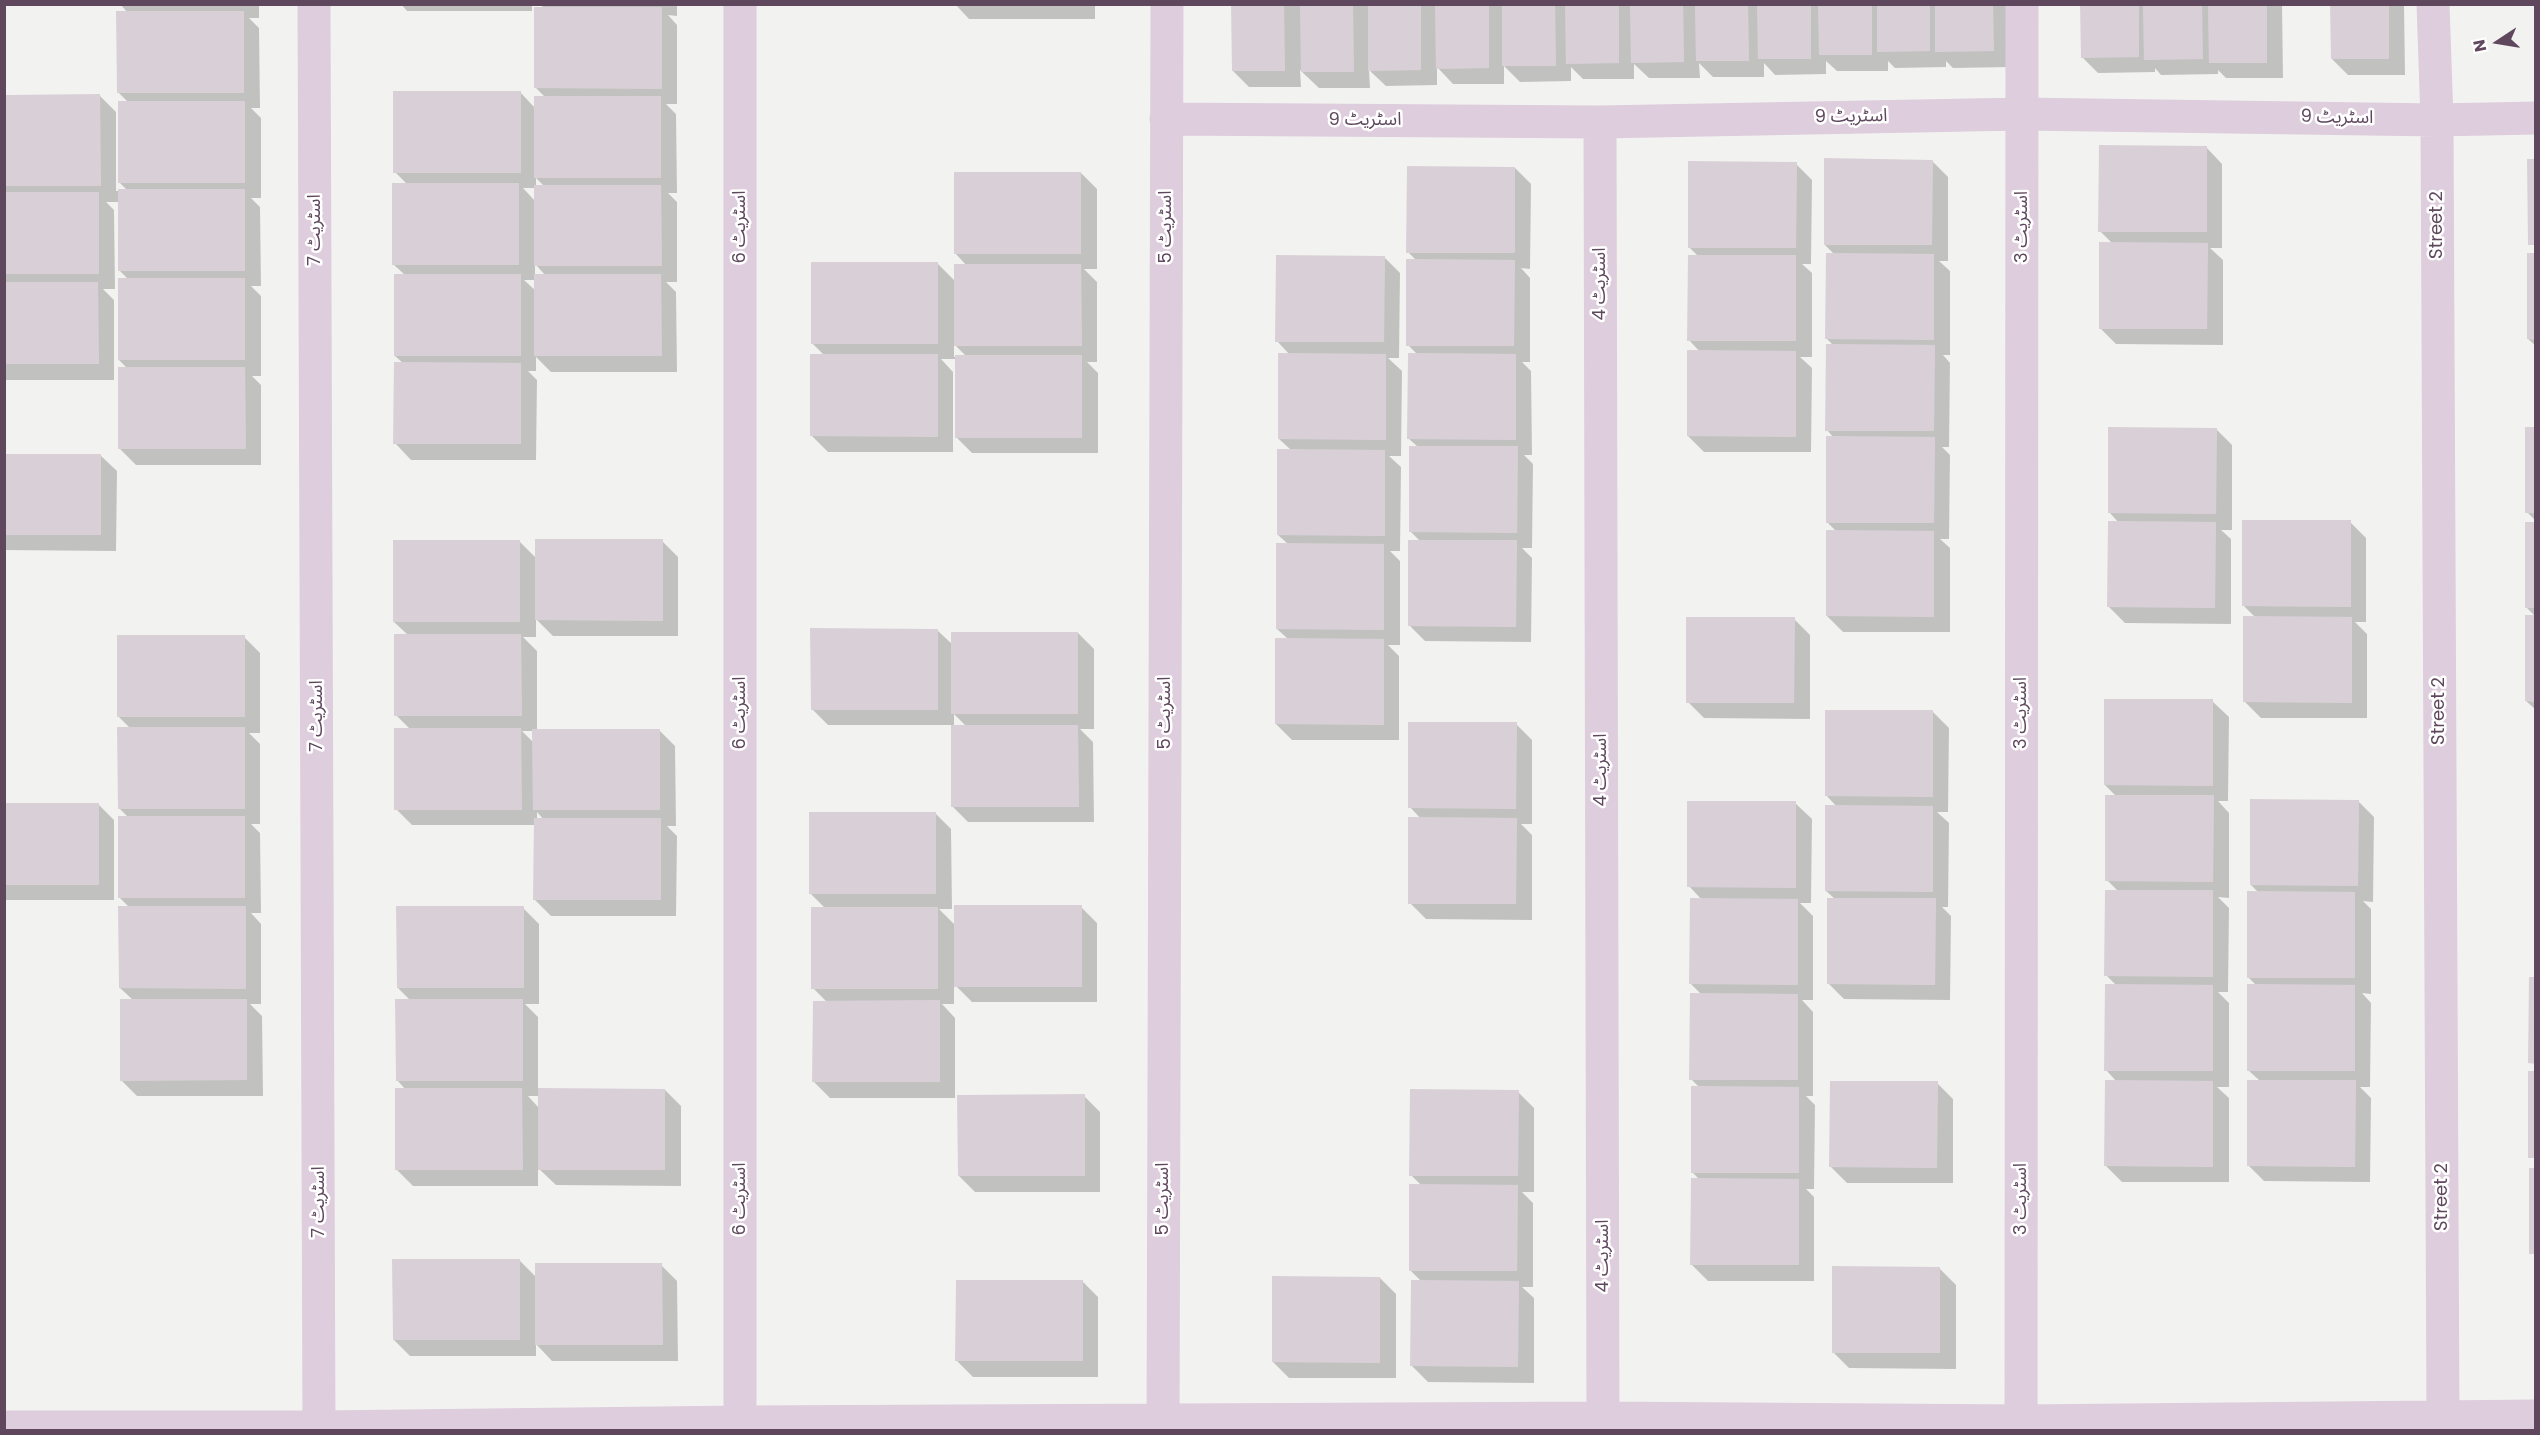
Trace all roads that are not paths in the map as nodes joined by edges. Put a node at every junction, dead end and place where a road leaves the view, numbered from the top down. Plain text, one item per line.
1 (314, 4) edge
2 (740, 4) edge
3 (1167, 4) edge
4 (2022, 4) edge
5 (2433, 4) edge
6 (2022, 114) junction
7 (2535, 118) edge
8 (1167, 119) junction
9 (2437, 120) junction
10 (1600, 122) junction
11 (2535, 1416) edge
12 (2443, 1418) junction
13 (2021, 1421) junction
14 (1603, 1424) edge
15 (740, 1426) edge
16 (1163, 1426) edge
17 (4, 1427) edge
18 (320, 1429) edge

1 - 18 street, اسٹریٹ 7
2 - 15 street, اسٹریٹ 6
3 - 8 street, اسٹریٹ 5
4 - 6 street, اسٹریٹ 3
5 - 9 street, Street 2
6 - 9 street, اسٹریٹ 9
6 - 10 street, اسٹریٹ 9
6 - 13 street, اسٹریٹ 3
7 - 9 street, اسٹریٹ 9
8 - 10 street, اسٹریٹ 9
8 - 16 street, اسٹریٹ 5
9 - 12 street, Street 2
10 - 14 street, اسٹریٹ 4
11 - 12 street
12 - 13 street
13 - 14 street
14 - 16 street
15 - 16 street
15 - 18 street
17 - 18 street

